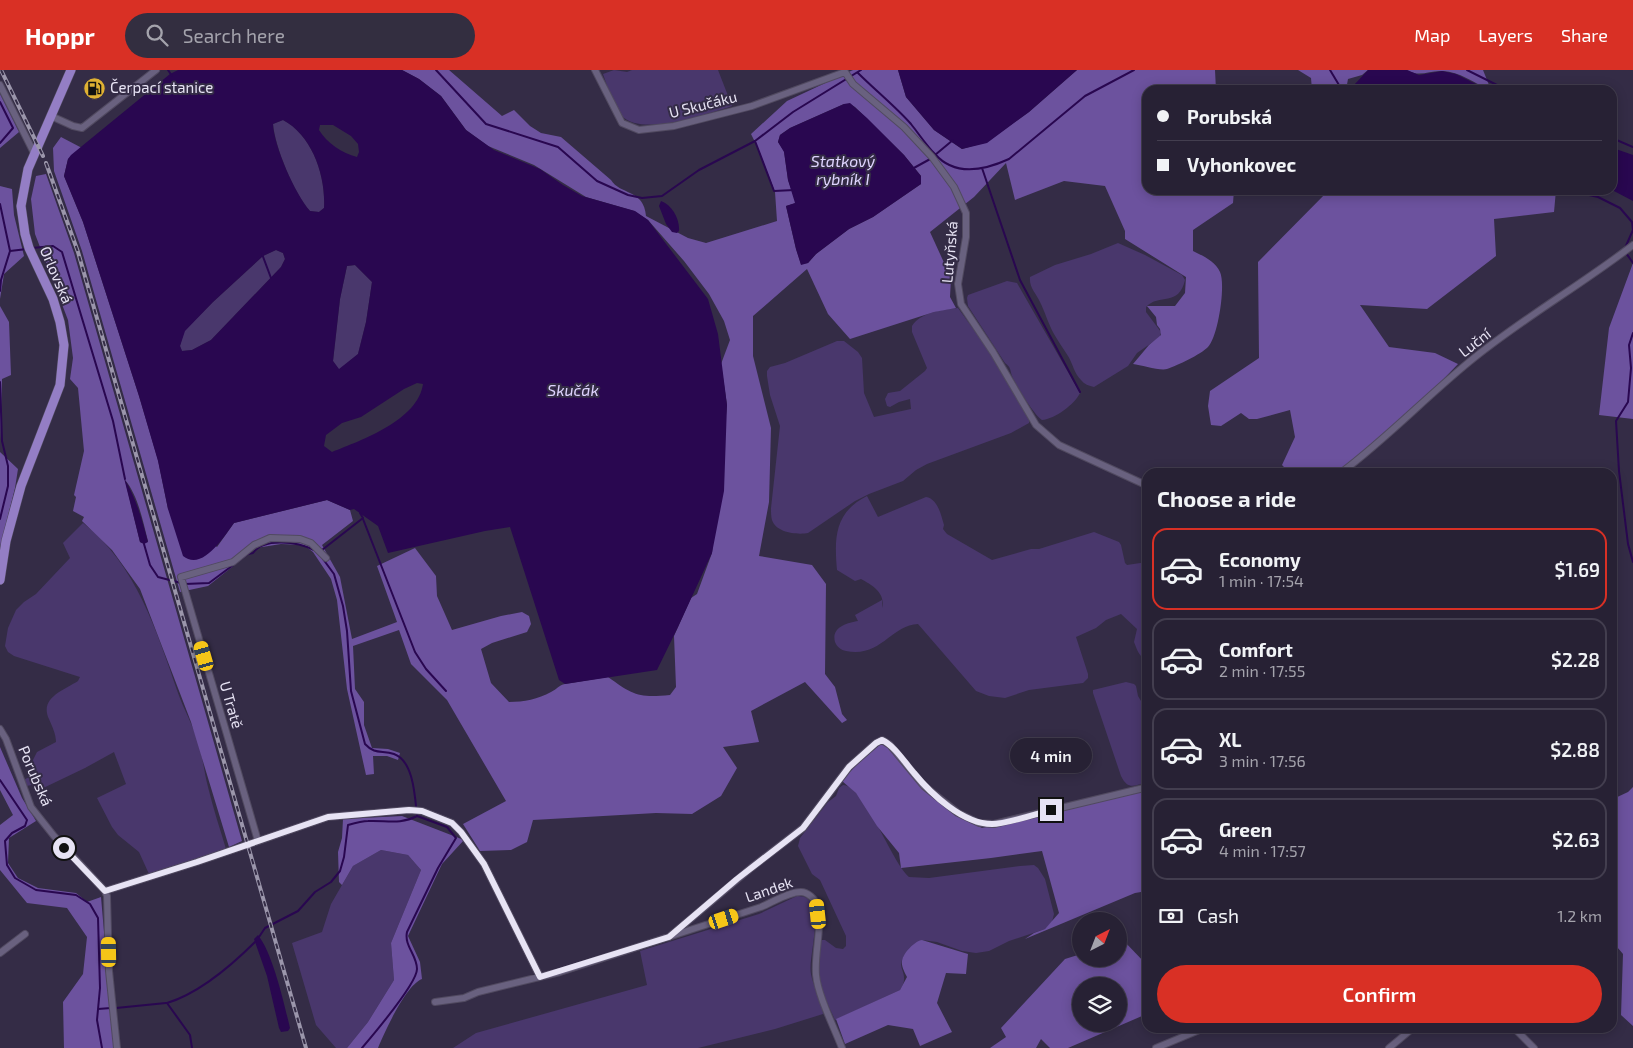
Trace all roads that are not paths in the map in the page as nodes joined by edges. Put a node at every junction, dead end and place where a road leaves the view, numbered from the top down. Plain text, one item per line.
1 (71, 70) edge
2 (156, 70) edge
3 (595, 70) edge
4 (845, 71) edge
5 (0, 85) edge
6 (51, 116) junction
7 (34, 153) junction
8 (1633, 245) edge
9 (1347, 468) edge
10 (1142, 483) edge
11 (324, 556) dead end
12 (0, 580) edge
13 (0, 729) edge
14 (1142, 787) edge
15 (258, 841) junction
16 (105, 891) junction
17 (25, 934) dead end
18 (669, 937) junction
19 (0, 952) edge
20 (540, 977) junction
21 (435, 1002) dead end
22 (1192, 1033) edge
23 (1407, 1033) edge
24 (1519, 1033) edge
25 (118, 1048) edge
26 (842, 1048) edge
27 (1156, 1048) edge
28 (1389, 1048) edge
29 (1534, 1048) edge

1 - 6 main road, Orlovská
2 - 6 street
3 - 4 street, U Skučáku
4 - 10 street, Lutyňská
5 - 7 street
6 - 7 main road, Orlovská
7 - 12 main road, Orlovská
8 - 9 street, Luční
11 - 15 street, U Tratě
13 - 16 street, Porubská
14 - 18 street
15 - 16 street
15 - 20 street
16 - 25 street
17 - 19 street
18 - 20 street
18 - 26 street, Landek
20 - 21 street
22 - 27 street
23 - 28 street
24 - 29 street

